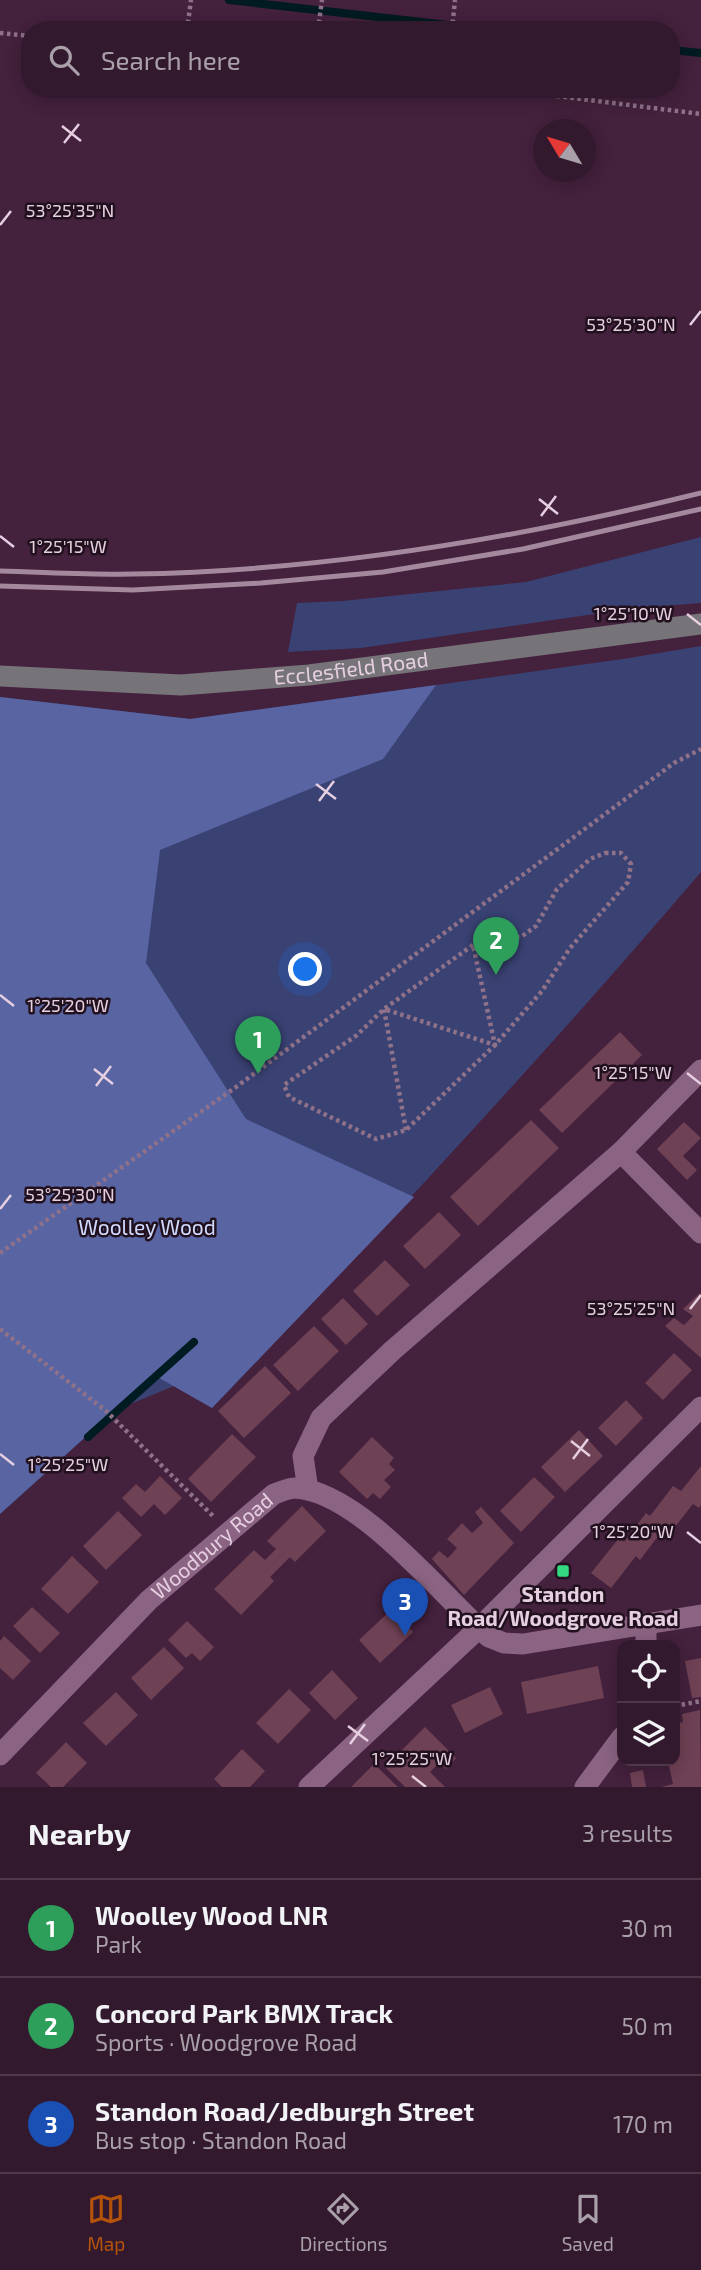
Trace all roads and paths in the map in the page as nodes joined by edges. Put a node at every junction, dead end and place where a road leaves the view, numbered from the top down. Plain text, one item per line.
1 (191, 0) edge
2 (322, 0) edge
3 (455, 0) edge
4 (188, 21) edge
5 (319, 21) edge
6 (453, 21) edge
7 (0, 33) edge
8 (21, 35) edge
9 (573, 98) edge
10 (701, 114) edge
11 (701, 624) edge
12 (0, 676) edge
13 (701, 749) edge
14 (473, 945) junction
15 (384, 1009) junction
16 (495, 1045) junction
17 (701, 1070) edge
18 (406, 1130) junction
19 (621, 1152) junction
20 (701, 1233) edge
21 (0, 1253) edge
22 (0, 1329) edge
23 (701, 1407) edge
24 (308, 1490) junction
25 (228, 1532) junction
26 (701, 1615) edge
27 (646, 1623) junction
28 (478, 1628) junction
29 (646, 1640) edge
30 (701, 1701) edge
31 (680, 1705) edge
32 (617, 1744) edge
33 (0, 1755) edge
34 (309, 1787) edge
35 (585, 1787) edge

1 - 4 path
2 - 5 path
3 - 6 path
7 - 8 path
9 - 10 path
11 - 12 main road, Ecclesfield Road
13 - 21 path
14 - 15 path
14 - 16 path
14 - 16 path
15 - 16 path
15 - 18 path
15 - 18 path
16 - 18 path
17 - 19 street
19 - 20 street
19 - 24 street
22 - 25 path
23 - 28 street
24 - 25 street, Woodbury Road
24 - 28 street, Woodbury Road
25 - 33 street, Woodbury Road
26 - 27 street, Woodbury Road
27 - 28 street, Woodbury Road
27 - 29 street
28 - 34 street
30 - 31 path
32 - 35 street

